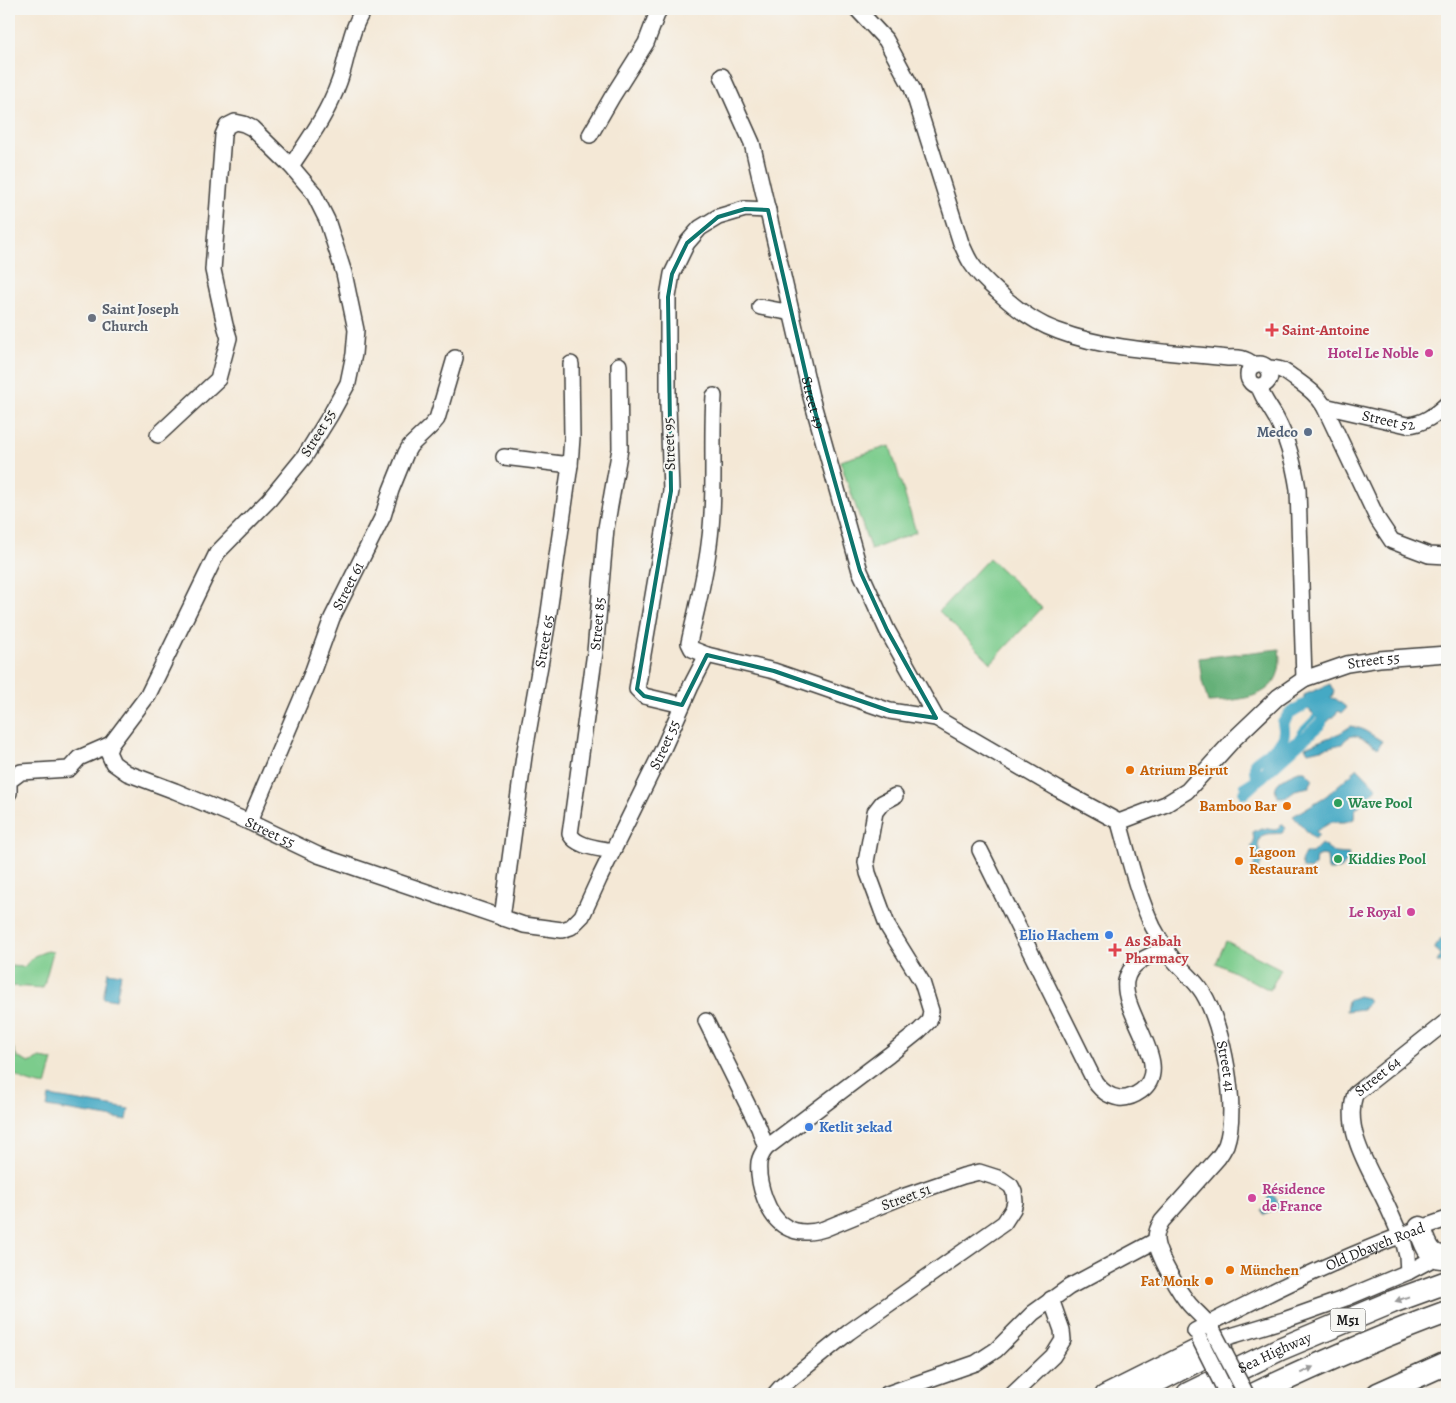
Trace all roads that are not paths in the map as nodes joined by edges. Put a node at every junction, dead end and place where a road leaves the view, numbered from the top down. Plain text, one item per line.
1 (364, 9) edge
2 (659, 9) edge
3 (858, 9) edge
4 (722, 76) dead end
5 (590, 135) dead end
6 (291, 166) junction
7 (768, 210) junction
8 (760, 307) dead end
9 (792, 314) junction
10 (455, 358) dead end
11 (571, 364) dead end
12 (619, 366) dead end
13 (1261, 376) junction
14 (714, 396) dead end
15 (1447, 404) edge
16 (1324, 406) junction
17 (158, 435) dead end
18 (504, 457) dead end
19 (570, 465) junction
20 (1447, 556) edge
21 (1447, 654) edge
22 (707, 655) junction
23 (1304, 678) junction
24 (682, 705) junction
25 (936, 718) junction
26 (111, 744) junction
27 (9, 793) edge
28 (895, 796) dead end
29 (249, 822) junction
30 (1119, 822) junction
31 (980, 850) dead end
32 (612, 851) junction
33 (502, 918) junction
34 (1166, 949) junction
35 (706, 1021) dead end
36 (1447, 1021) edge
37 (766, 1148) junction
38 (1447, 1219) edge
39 (1410, 1232) junction
40 (1155, 1241) junction
41 (1442, 1256) edge
42 (1408, 1272) junction
43 (1447, 1282) edge
44 (1051, 1299) junction
45 (1447, 1312) edge
46 (1207, 1338) junction
47 (1447, 1363) edge
48 (775, 1394) edge
49 (887, 1394) edge
50 (1013, 1394) edge
51 (1102, 1394) edge
52 (1132, 1394) edge
53 (1188, 1394) edge
54 (1228, 1394) edge
55 (1246, 1394) edge
56 (1255, 1394) edge
57 (1378, 1394) edge

1 - 6 street
2 - 5 street
3 - 13 street
4 - 7 street, Street 49
6 - 17 street, Street 55
6 - 26 street, Street 55
7 - 9 street, Street 49
7 - 24 street, Street 95
8 - 9 street
9 - 25 street, Street 49
10 - 29 street, Street 61
11 - 19 street, Street 65
12 - 32 street, Street 85
13 - 16 street
13 - 23 street
14 - 22 street
15 - 16 street, Street 52
16 - 20 street
18 - 19 street
19 - 33 street, Street 65
21 - 23 street, Street 55
22 - 24 street, Street 55
22 - 25 street
23 - 30 street, Street 55
24 - 32 street, Street 55
25 - 30 street
26 - 27 street
26 - 29 street, Street 55
28 - 37 street
29 - 33 street, Street 55
30 - 34 street, Street 41
31 - 34 street
32 - 33 street, Street 55
34 - 40 street, Street 41
35 - 37 street
36 - 39 street, Street 64
37 - 48 street, Street 51
38 - 39 street, Old Dbayeh Road
39 - 41 highway
39 - 42 street, Street 64
39 - 46 street, Old Dbayeh Road
40 - 44 street
40 - 46 street
41 - 42 street
42 - 51 street
43 -> 53 highway, Sea Highway / M51
44 - 49 street
44 - 50 street
56 -> 45 highway, Sea Highway / M51
46 - 52 highway
46 - 54 street, bridge
46 - 55 street, bridge
47 - 57 highway

